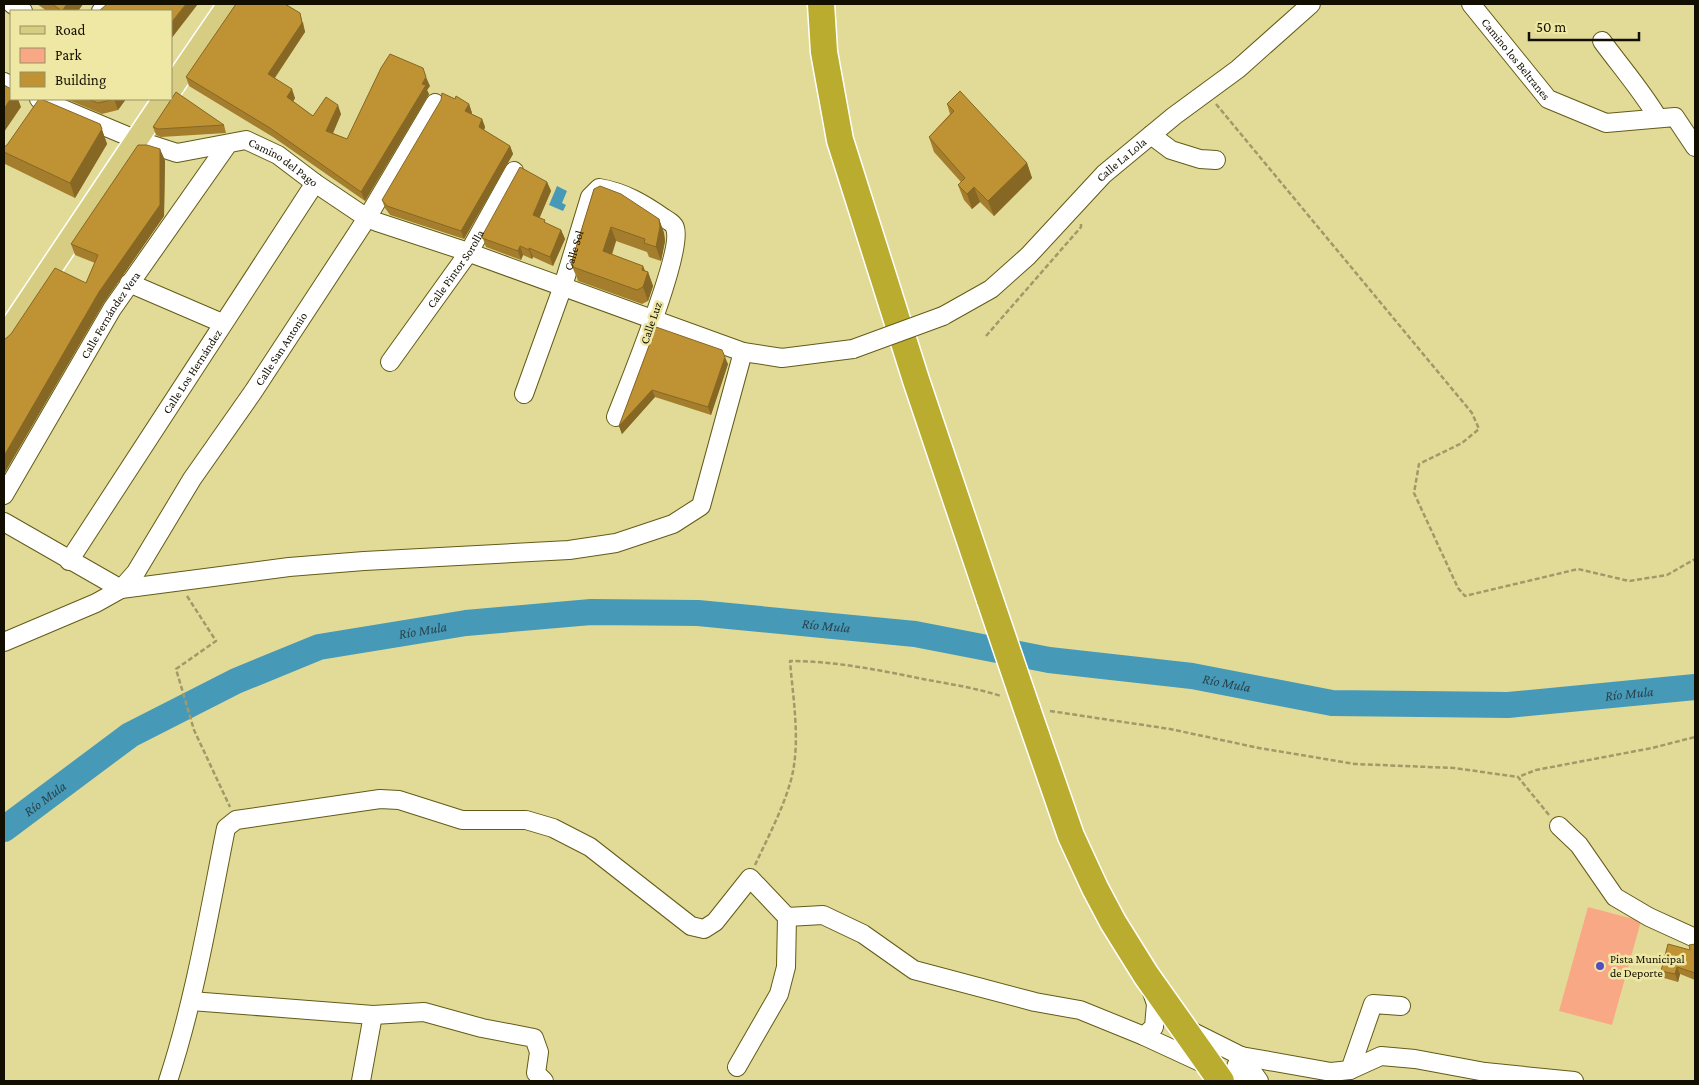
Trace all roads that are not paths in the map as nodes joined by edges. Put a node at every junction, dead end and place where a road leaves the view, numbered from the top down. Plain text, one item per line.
1 (229, 4) edge
2 (821, 4) edge
3 (1471, 4) edge
4 (1305, 6) edge
5 (1602, 41) dead end
6 (172, 88) edge
7 (40, 100) edge
8 (43, 100) edge
9 (163, 100) edge
10 (435, 103) dead end
11 (31, 115) edge
12 (1658, 118) junction
13 (1151, 135) junction
14 (137, 140) junction
15 (228, 144) junction
16 (1695, 148) edge
17 (1216, 160) dead end
18 (514, 171) dead end
19 (315, 183) junction
20 (372, 220) junction
21 (675, 226) joint
22 (469, 252) junction
23 (129, 283) junction
24 (563, 286) junction
25 (654, 319) junction
26 (222, 323) junction
27 (4, 338) edge
28 (743, 352) junction
29 (390, 362) dead end
30 (524, 394) dead end
31 (616, 417) dead end
32 (4, 495) edge
33 (4, 522) edge
34 (69, 561) junction
35 (121, 589) junction
36 (4, 642) edge
37 (1559, 826) road end
38 (786, 917) junction
39 (1695, 938) edge
40 (1146, 975) junction
41 (191, 1001) junction
42 (1401, 1006) dead end
43 (373, 1015) junction
44 (1182, 1027) junction
45 (1144, 1036) junction
46 (1241, 1056) junction
47 (737, 1067) dead end
48 (1350, 1070) junction
49 (1215, 1074) edge
50 (168, 1081) edge
51 (362, 1081) edge
52 (544, 1081) edge
53 (1239, 1081) edge
54 (1259, 1081) edge
55 (1574, 1081) edge

1 - 6 main road
2 - 40 highway, bridge
3 - 12 street, Camino los Beltranes
4 - 13 street, Calle La Lola
5 - 12 street
7 - 11 street
8 - 14 street, Camino del Pago
9 - 14 main road
10 - 20 street, Calle San Antonio
12 - 16 street, Camino los Beltranes
13 - 17 street
13 - 28 street, Calle La Lola, bridge
14 - 15 street, Camino del Pago
14 - 27 main road
15 - 19 street, Camino del Pago
15 - 23 street, Calle Fernández Vera
18 - 22 street, Calle Pintor Sorolla
19 - 20 street, Camino del Pago
19 - 26 street, Calle Los Hernández
20 - 22 street, Camino del Pago
20 - 35 street, Calle San Antonio
21 - 24 street, Calle Sol
21 - 25 street, Calle Luz
22 - 24 street, Camino del Pago
22 - 29 street, Calle Pintor Sorolla
23 - 26 street
23 - 32 street, Calle Fernández Vera
24 - 25 street, Camino del Pago
24 - 30 street, Calle Sol
25 - 28 street, Calle La Lola
25 - 31 street, Calle Luz
26 - 34 street, Calle Los Hernández
28 - 35 street
33 - 34 street
34 - 35 street
35 - 36 street
37 - 39 street
38 - 41 street
38 - 45 street
38 - 47 street
40 - 44 highway
40 - 45 street
41 - 43 street
41 - 50 street
42 - 48 street
43 - 51 street
43 - 52 street
44 - 46 street
44 - 49 highway
45 - 49 street
46 - 48 street
46 - 53 street
46 - 54 street
48 - 55 street

